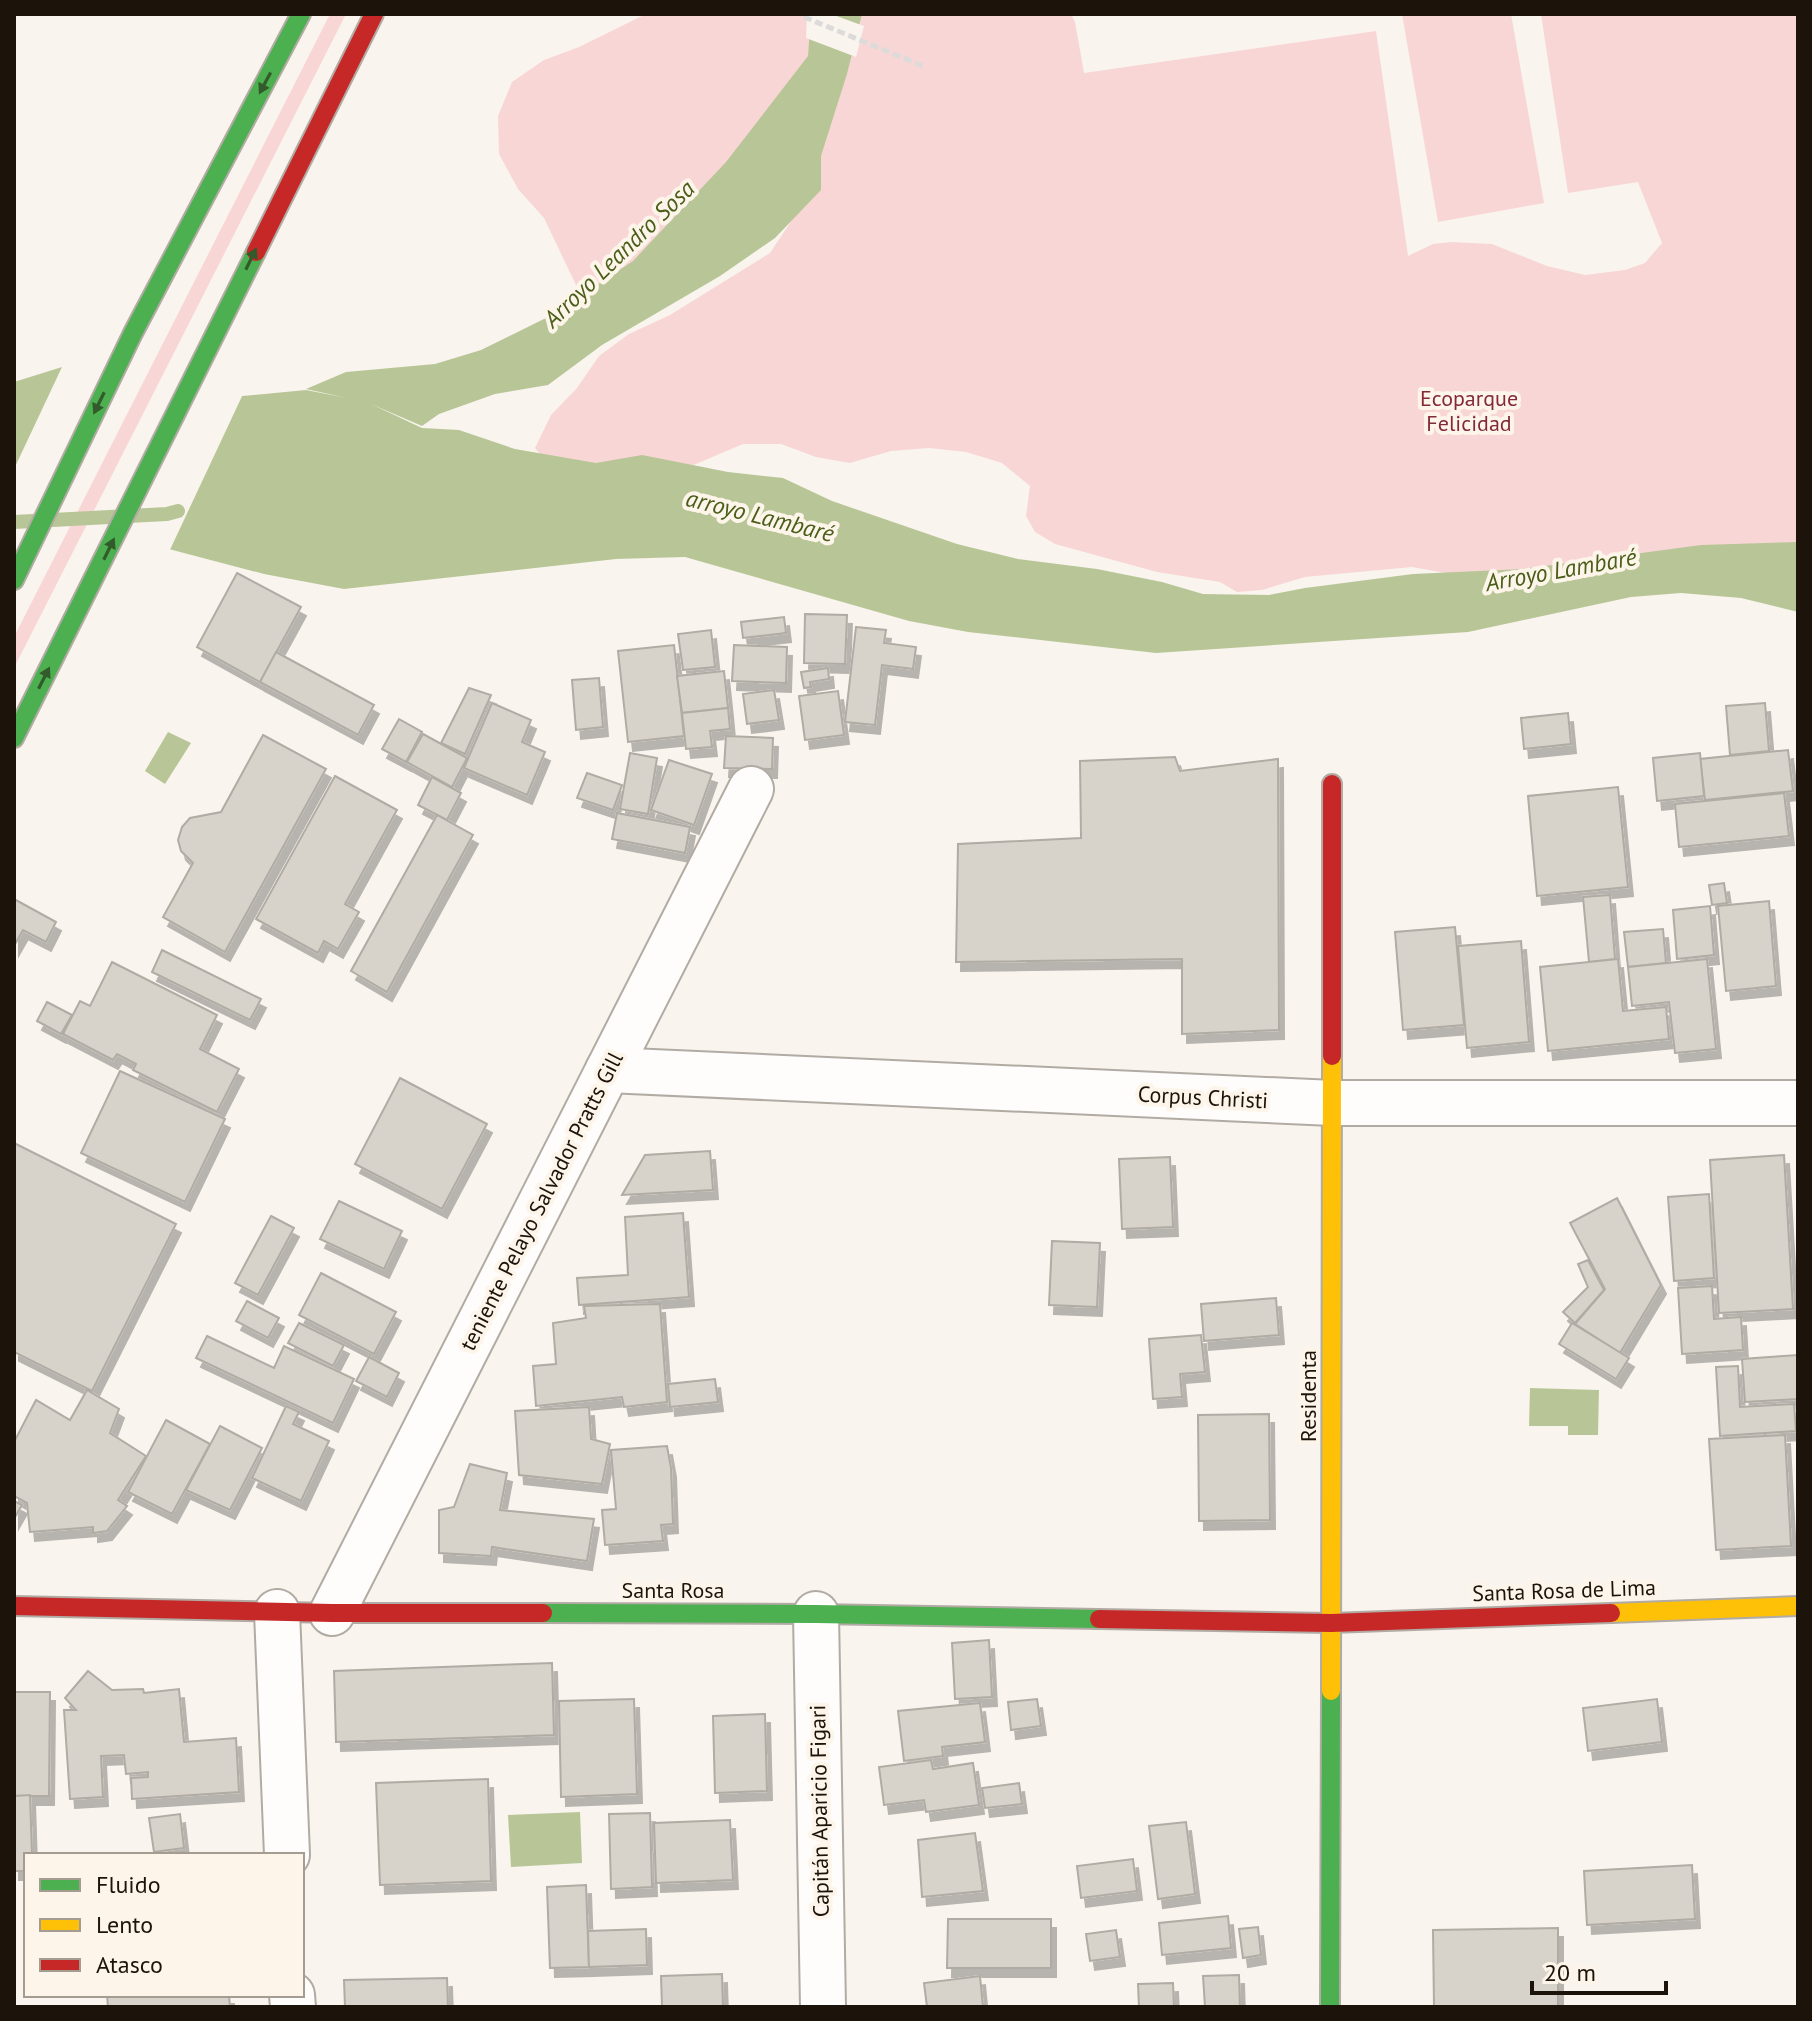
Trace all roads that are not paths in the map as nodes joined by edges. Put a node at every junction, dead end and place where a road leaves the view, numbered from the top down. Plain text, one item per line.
1 (301, 14) edge
2 (374, 14) edge
3 (14, 580) edge
4 (14, 738) edge
5 (1332, 784) dead end
6 (751, 789) dead end
7 (608, 1070) junction
8 (1333, 1103) junction
9 (1798, 1103) edge
10 (14, 1606) edge
11 (1798, 1606) edge
12 (277, 1612) junction
13 (332, 1613) junction
14 (816, 1614) junction
15 (1331, 1623) junction
16 (287, 1853) edge
17 (823, 2007) edge
18 (1330, 2007) edge

1 -> 3 street
4 -> 2 street
5 - 8 street, Residenta
6 - 7 street, teniente Pelayo Salvador Pratts Gill
7 - 8 street, Corpus Christi
7 - 13 street, teniente Pelayo Salvador Pratts Gill
8 - 9 street, Corpus Christi
8 - 15 street, Residenta
10 - 12 street, Santa Rosa
11 - 15 street, Santa Rosa de Lima
12 - 13 street, Santa Rosa
12 - 16 street
13 - 14 street, Santa Rosa
14 - 15 street, Santa Rosa
14 - 17 street, Capitán Aparicio Figari
15 - 18 street, Residenta

